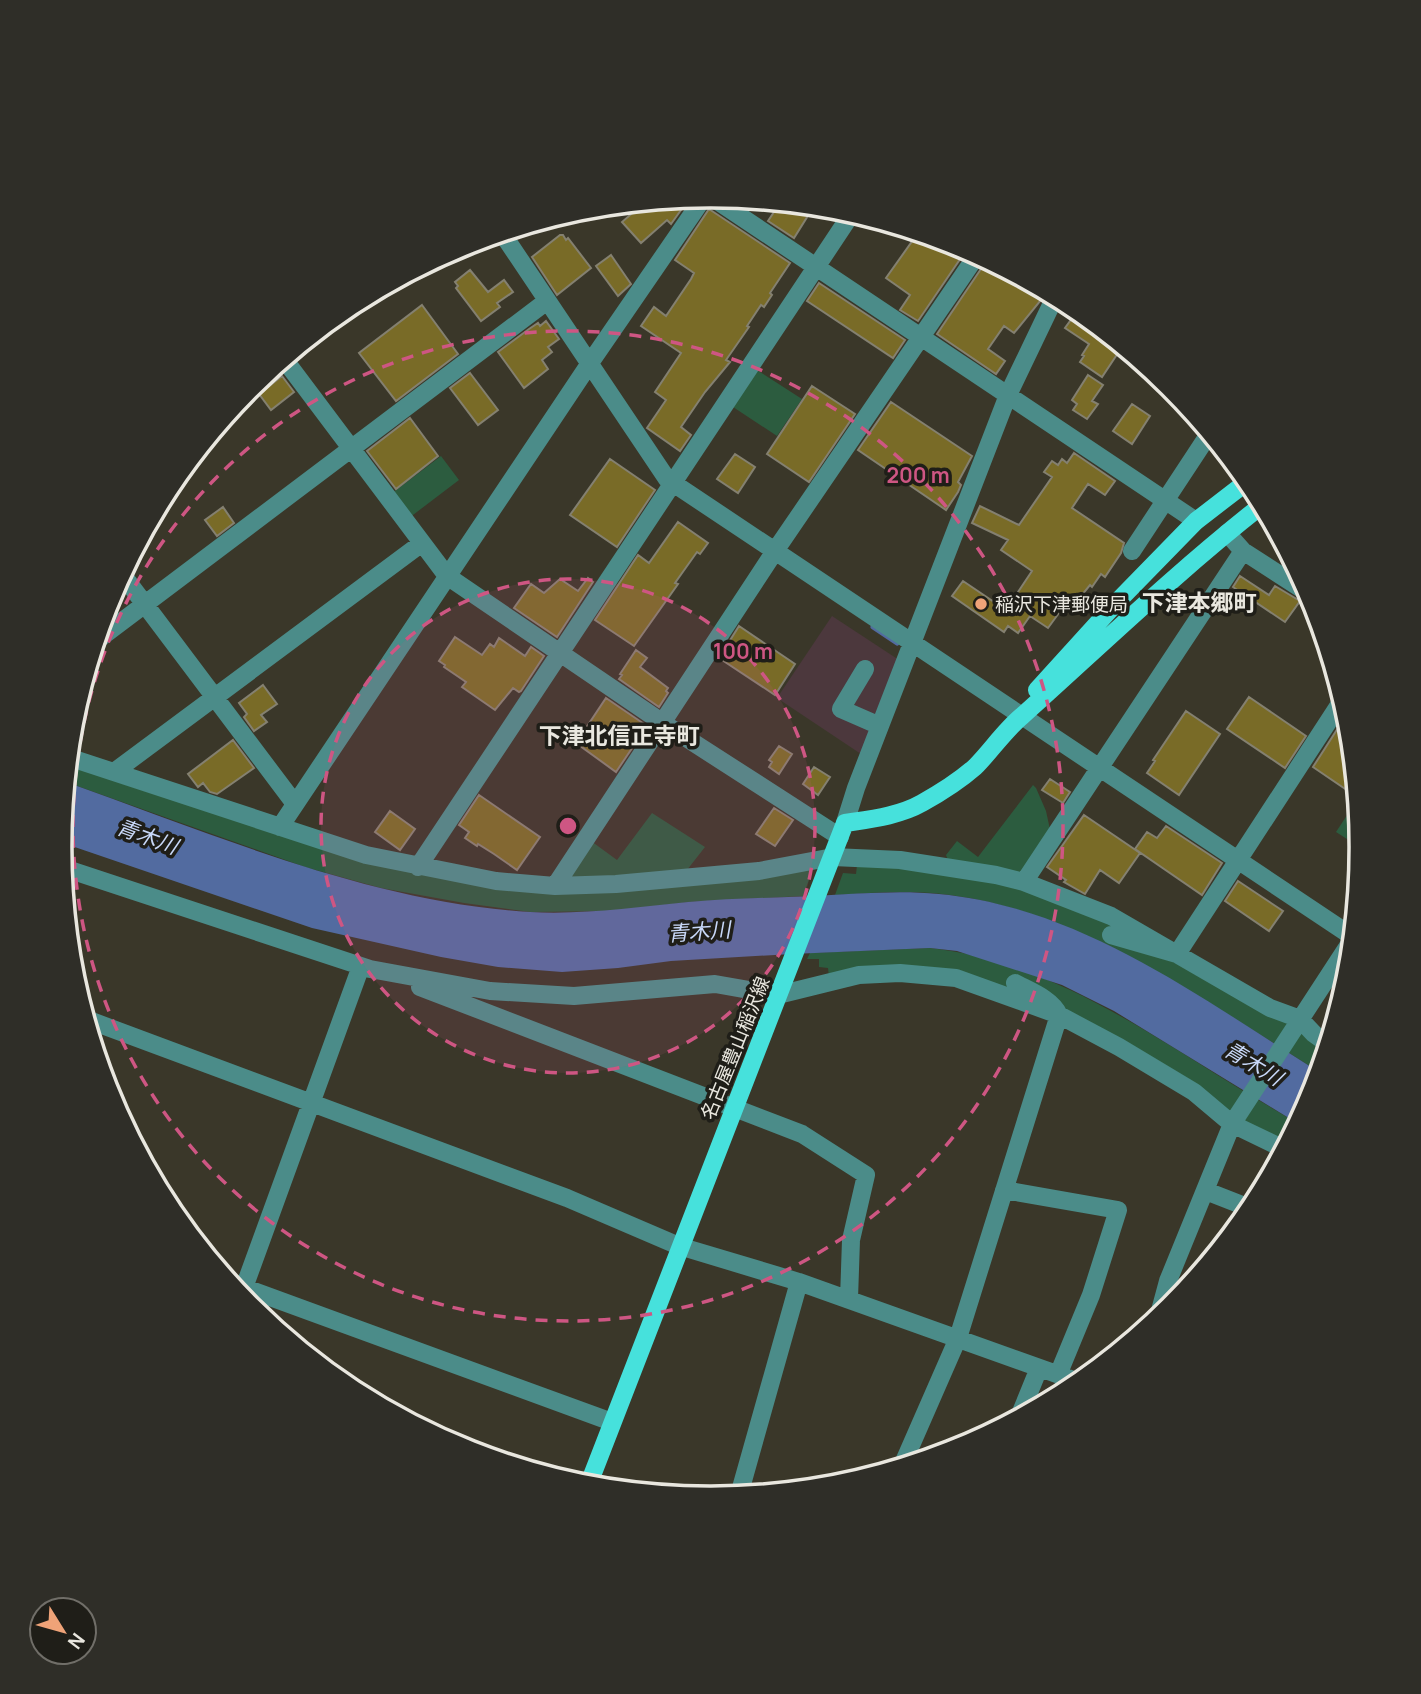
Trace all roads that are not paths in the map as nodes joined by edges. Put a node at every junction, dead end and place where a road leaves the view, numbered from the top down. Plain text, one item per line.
1 (696, 209) edge
2 (729, 209) edge
3 (845, 223) edge
4 (507, 241) edge
5 (971, 264) edge
6 (816, 267) junction
7 (547, 301) junction
8 (1050, 307) edge
9 (921, 337) junction
10 (590, 363) junction
11 (290, 367) edge
12 (1008, 395) junction
13 (1203, 441) edge
14 (351, 449) junction
15 (672, 483) junction
16 (1239, 488) edge
17 (1164, 500) junction
18 (1254, 511) edge
19 (1196, 521) junction
20 (1227, 533) junction
21 (422, 543) junction
22 (775, 551) junction
23 (1132, 551) dead end
24 (1243, 551) junction
25 (447, 576) junction
26 (1291, 582) edge
27 (129, 584) edge
28 (144, 605) junction
29 (110, 630) edge
30 (913, 643) junction
31 (558, 652) junction
32 (864, 669) dead end
33 (214, 698) junction
34 (1334, 712) edge
35 (1020, 717) junction
36 (663, 723) junction
37 (880, 726) junction
38 (78, 760) edge
39 (1100, 767) junction
40 (114, 772) junction
41 (295, 804) junction
42 (280, 827) junction
43 (842, 830) junction
44 (1237, 860) junction
45 (831, 862) junction
46 (418, 867) junction
47 (73, 871) edge
48 (1024, 882) junction
49 (555, 886) junction
50 (1343, 933) edge
51 (1111, 935) dead end
52 (1177, 954) junction
53 (1339, 959) edge
54 (361, 966) junction
55 (411, 976) junction
56 (1015, 983) dead end
57 (781, 988) junction
58 (1059, 1015) junction
59 (1298, 1022) junction
60 (97, 1023) edge
61 (1319, 1038) edge
62 (311, 1103) junction
63 (734, 1107) junction
64 (1233, 1121) junction
65 (1275, 1144) edge
66 (1004, 1190) junction
67 (1206, 1191) junction
68 (1240, 1204) edge
69 (679, 1246) junction
70 (241, 1280) edge
71 (799, 1282) junction
72 (255, 1295) edge
73 (1164, 1297) edge
74 (849, 1299) junction
75 (958, 1338) junction
76 (1039, 1368) junction
77 (1058, 1375) junction
78 (1066, 1378) edge
79 (1025, 1403) edge
80 (612, 1422) junction
81 (907, 1455) edge
82 (592, 1474) edge
83 (742, 1484) edge

1 - 10 street
2 - 6 street
3 - 6 street
4 - 7 street
5 - 9 street
6 - 9 street
6 - 15 street
7 - 10 street
7 - 14 street
8 - 12 street
9 - 12 street
9 - 22 street
10 - 15 street
10 - 25 street
11 - 14 street
12 - 17 street
12 - 30 street
13 - 17 street
14 - 21 street
14 - 28 street
15 - 22 street
15 - 31 street
16 - 19 main road
17 - 19 street
17 - 23 street
18 - 20 main road
19 - 35 main road
20 - 24 street
20 - 35 main road
21 - 25 street
21 - 33 street
22 - 30 street
22 - 36 street
24 - 26 street
24 - 39 street
25 - 31 street
25 - 41 street
27 - 28 street
28 - 29 street
28 - 33 street
30 - 35 street
30 - 37 street
31 - 36 street
31 - 46 street
32 - 37 street
33 - 40 street
33 - 41 street
34 - 44 street
35 - 39 street
35 - 43 main road
36 - 43 street
36 - 49 street
37 - 43 street
38 - 40 street
39 - 44 street
39 - 48 street
40 - 42 street
41 - 42 street
42 - 46 street
43 - 45 main road, 名古屋豊山稲沢線
44 - 50 street
44 - 52 street
45 - 48 street
45 - 49 street
45 - 57 main road, 名古屋豊山稲沢線
46 - 49 street
47 - 54 street
48 - 52 street
51 - 52 street
52 - 59 street
53 - 59 street
54 - 55 street
54 - 62 street
55 - 57 street
55 - 63 street
56 - 58 street
57 - 58 street
57 - 63 main road, 名古屋豊山稲沢線
58 - 64 street
58 - 66 street
59 - 61 street
59 - 64 street
60 - 62 street
62 - 69 street
62 - 70 street
63 - 69 main road, 名古屋豊山稲沢線
63 - 74 street
64 - 65 street
64 - 67 street
66 - 75 street
66 - 77 street
67 - 68 street
67 - 73 street
69 - 71 street
69 - 80 main road, 名古屋豊山稲沢線
71 - 74 street
71 - 83 street
72 - 80 street
74 - 75 street
75 - 76 street
75 - 81 street
76 - 77 street
76 - 79 street
77 - 78 street
80 - 82 main road, 名古屋豊山稲沢線

